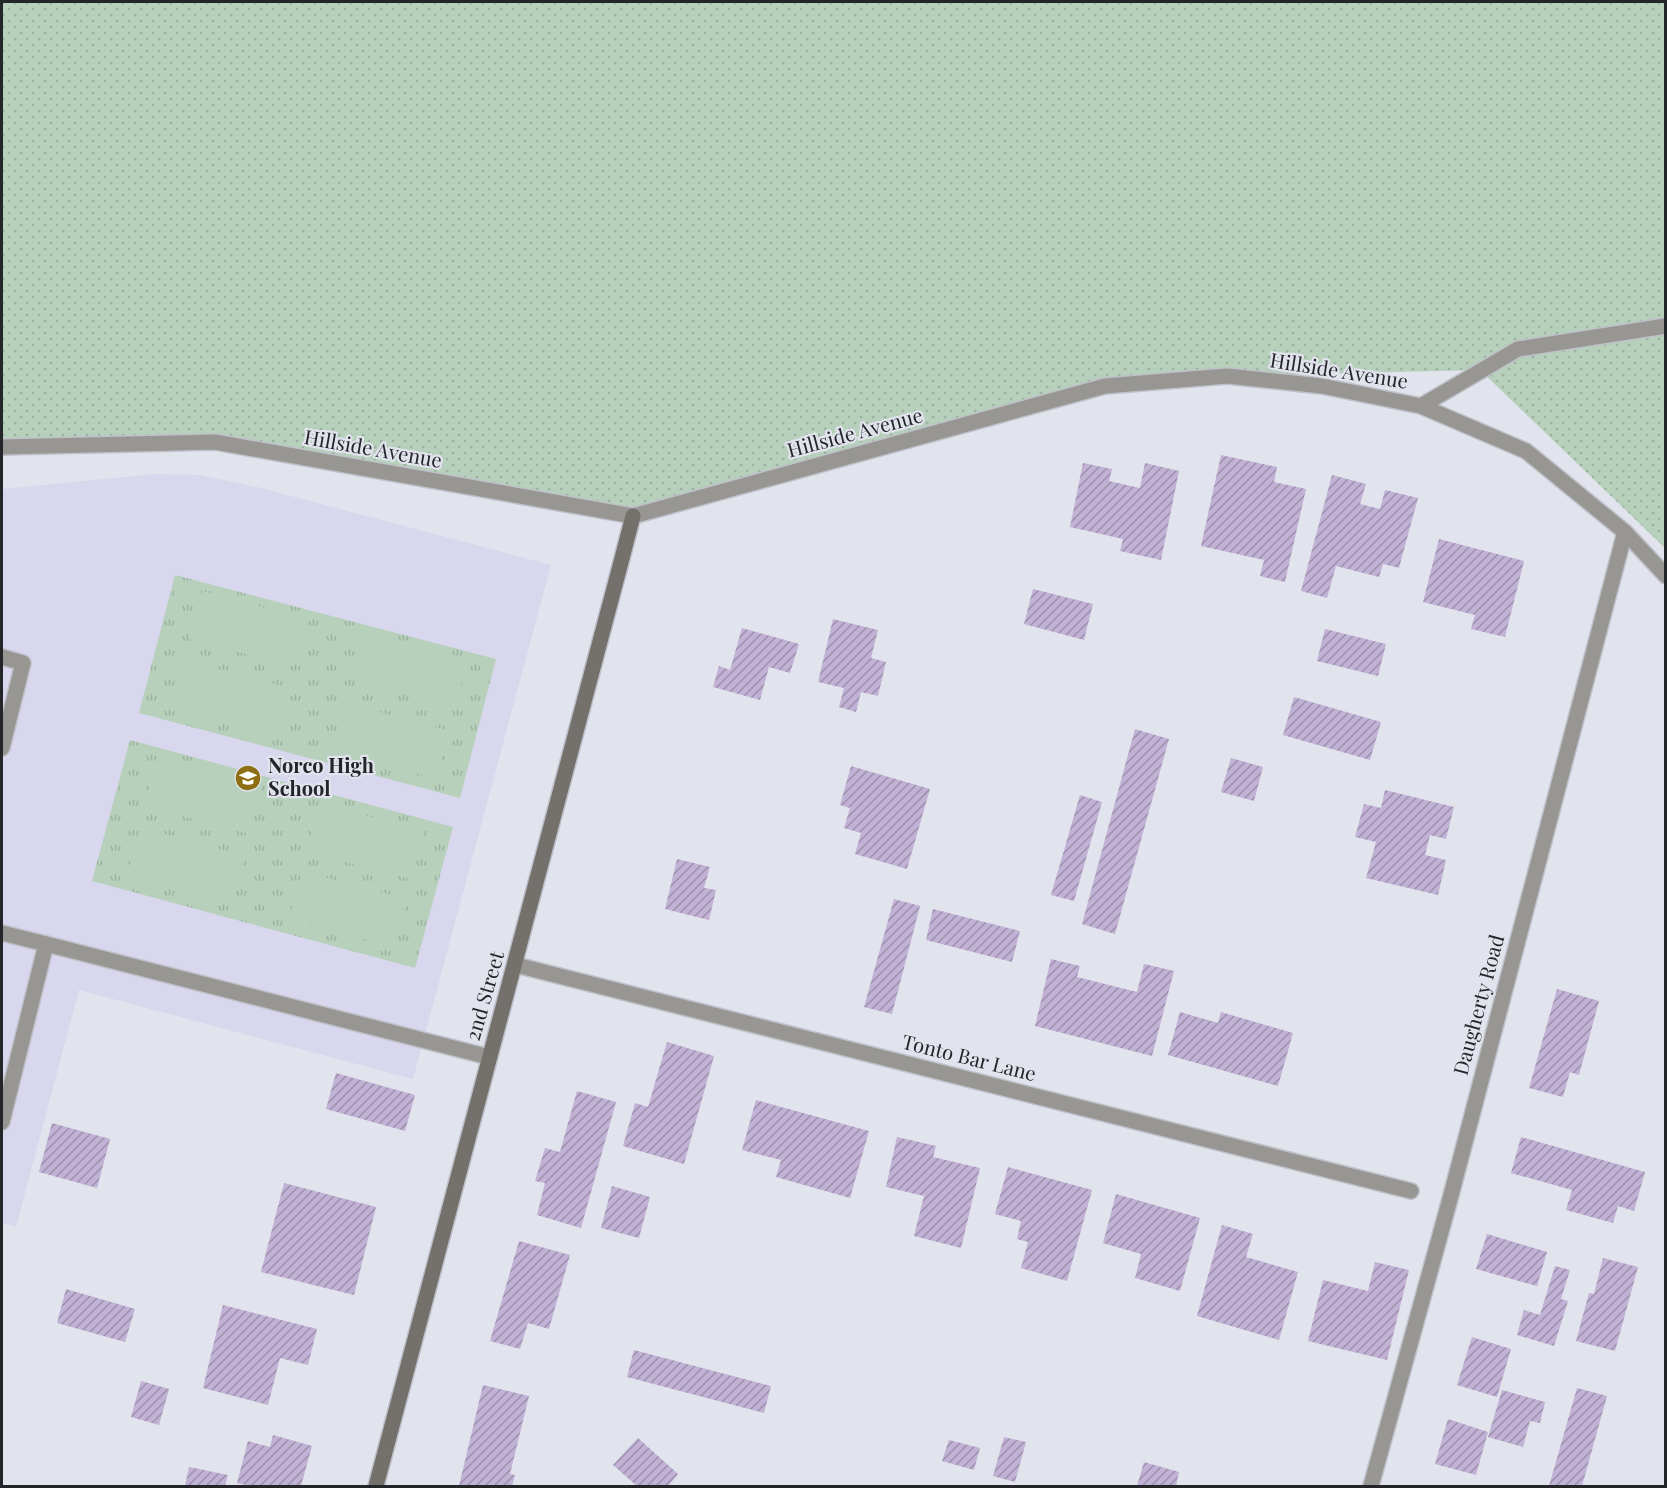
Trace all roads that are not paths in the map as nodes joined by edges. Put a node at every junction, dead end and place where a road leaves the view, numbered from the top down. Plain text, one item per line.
1 (1665, 326) edge
2 (1421, 406) junction
3 (2, 447) edge
4 (633, 516) junction
5 (1625, 532) junction
6 (1665, 576) edge
7 (2, 657) edge
8 (2, 742) edge
9 (2, 933) edge
10 (46, 944) junction
11 (516, 965) junction
12 (489, 1057) junction
13 (2, 1122) edge
14 (1411, 1191) dead end
15 (376, 1486) edge
16 (1371, 1486) edge

1 - 2 street
2 - 4 street, Hillside Avenue
2 - 5 street, Hillside Avenue
3 - 4 street, Hillside Avenue
4 - 11 street, 2nd Street
5 - 6 street, Hillside Avenue
5 - 16 street, Daugherty Road
7 - 8 street
9 - 10 street
10 - 12 street
10 - 13 street
11 - 12 street, 2nd Street
11 - 14 street, Tonto Bar Lane
12 - 15 street, 2nd Street

